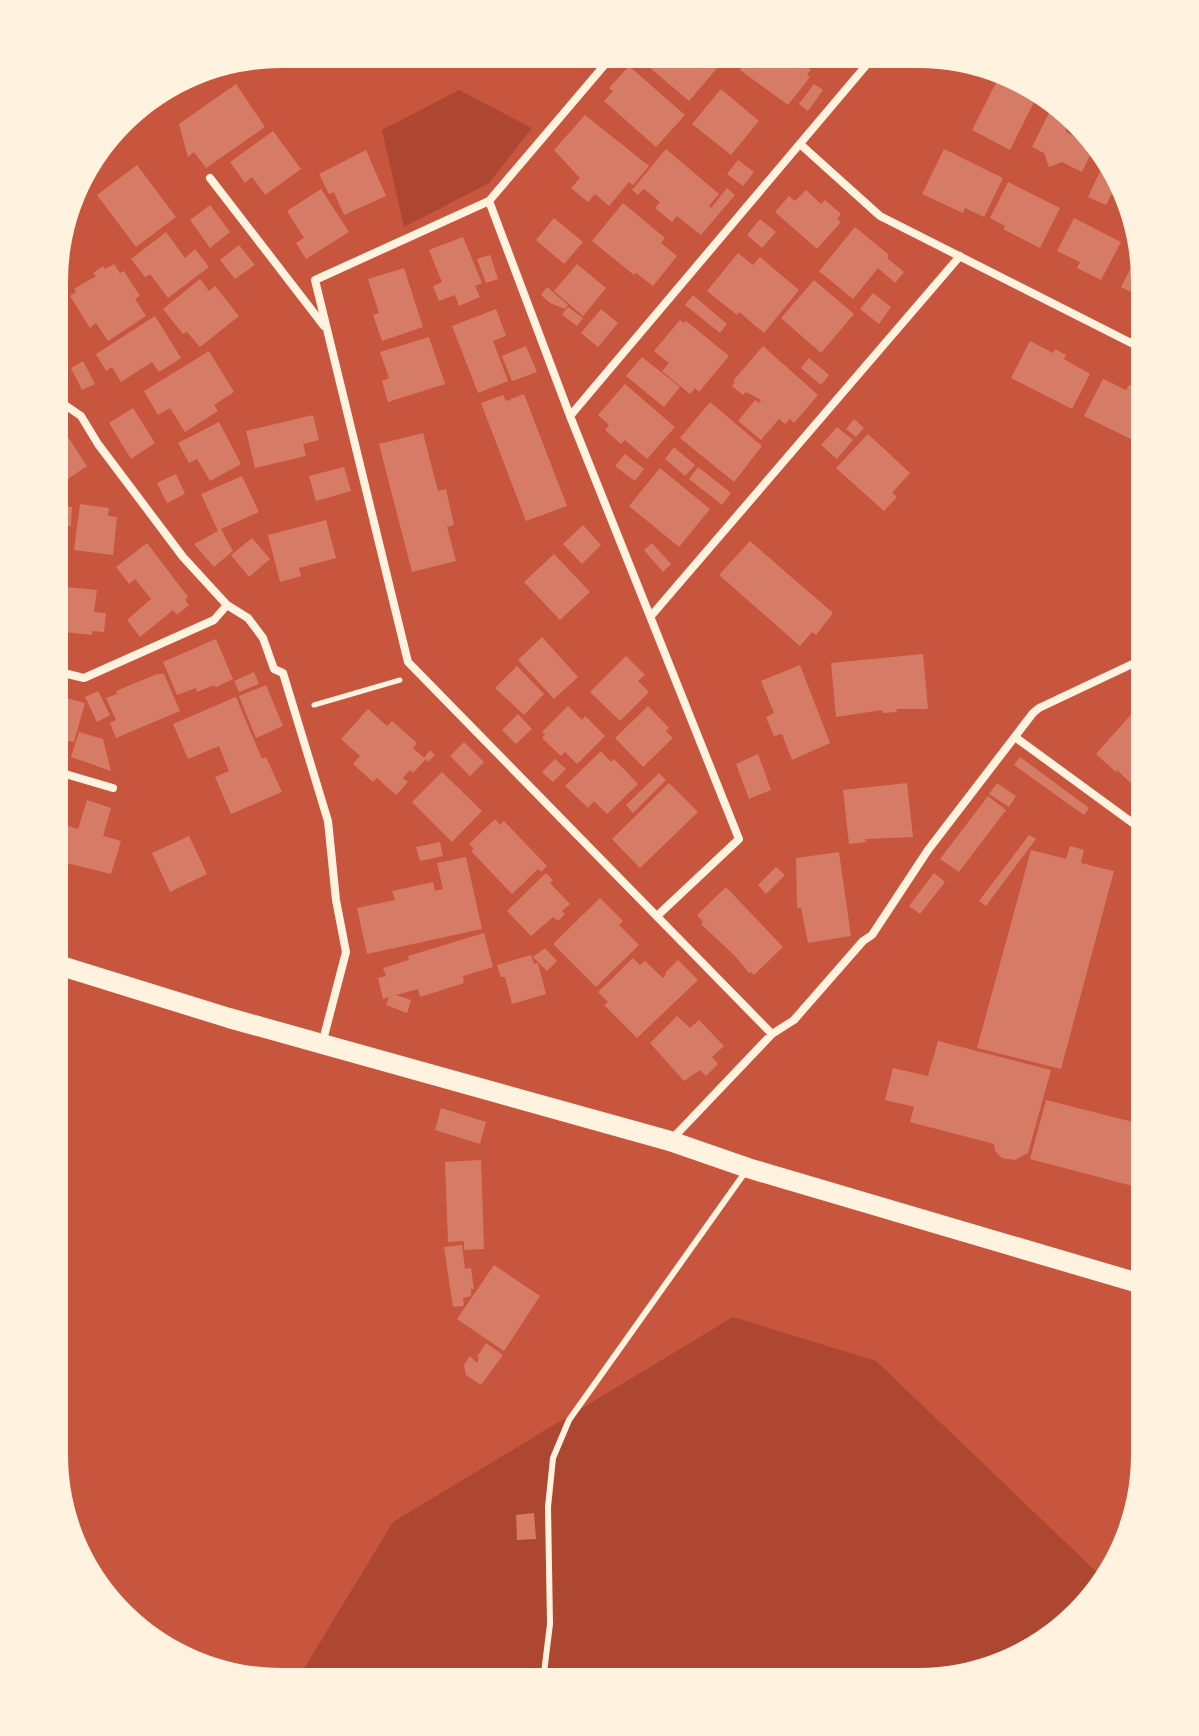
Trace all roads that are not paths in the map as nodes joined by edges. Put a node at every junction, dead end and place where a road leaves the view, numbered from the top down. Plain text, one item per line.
1 (602, 68) edge
2 (864, 68) edge
3 (800, 144) junction
4 (210, 178) dead end
5 (489, 201) junction
6 (960, 256) junction
7 (327, 329) junction
8 (1131, 343) edge
9 (68, 407) edge
10 (570, 416) junction
11 (227, 605) junction
12 (651, 616) junction
13 (1131, 665) edge
14 (68, 674) edge
15 (1015, 737) junction
16 (68, 775) edge
17 (113, 788) dead end
18 (1131, 822) edge
19 (657, 916) junction
20 (68, 968) edge
21 (772, 1034) junction
22 (322, 1044) junction
23 (670, 1141) junction
24 (748, 1168) junction
25 (1131, 1281) edge
26 (545, 1668) edge

1 - 5 street
2 - 3 street
3 - 6 street
3 - 10 street
4 - 7 street
5 - 7 street
5 - 10 street
6 - 8 street
6 - 12 street
7 - 19 street
9 - 11 street
10 - 12 street
11 - 14 street
11 - 22 street
12 - 19 street
13 - 15 street
15 - 18 street
15 - 21 street
16 - 17 street
19 - 21 street
20 - 22 main road
21 - 23 street
22 - 23 main road
23 - 24 main road
24 - 25 main road
24 - 26 lane

